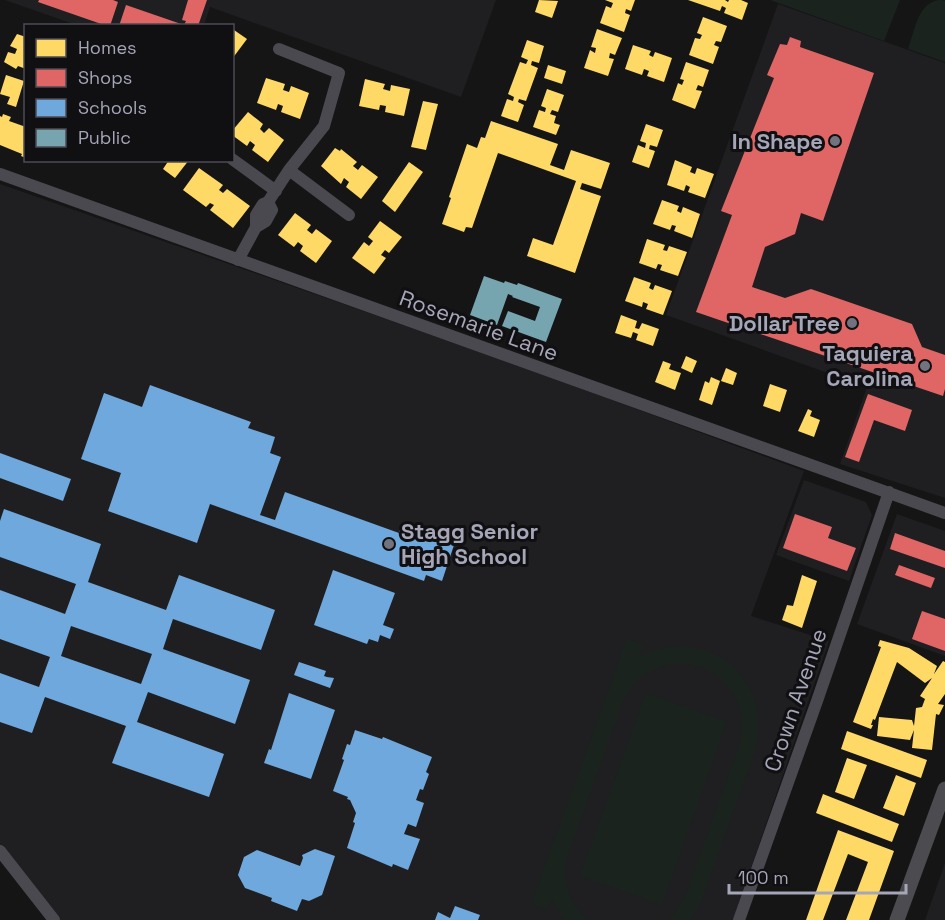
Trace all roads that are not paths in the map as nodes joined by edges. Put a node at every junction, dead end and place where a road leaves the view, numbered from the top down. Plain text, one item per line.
1 (279, 49) dead end
2 (234, 160) edge
3 (289, 170) junction
4 (0, 174) edge
5 (276, 190) junction
6 (349, 215) dead end
7 (238, 260) junction
8 (889, 492) junction
9 (945, 513) edge
10 (945, 789) edge
11 (0, 851) edge
12 (54, 920) edge
13 (739, 920) edge
14 (897, 920) edge

1 - 3 street
2 - 5 street
3 - 5 street
3 - 6 street
4 - 7 street, Rosemarie Lane
5 - 7 street
7 - 8 street, Rosemarie Lane
8 - 9 street, Rosemarie Lane
8 - 13 street, Crown Avenue
10 - 14 main road
11 - 12 street

